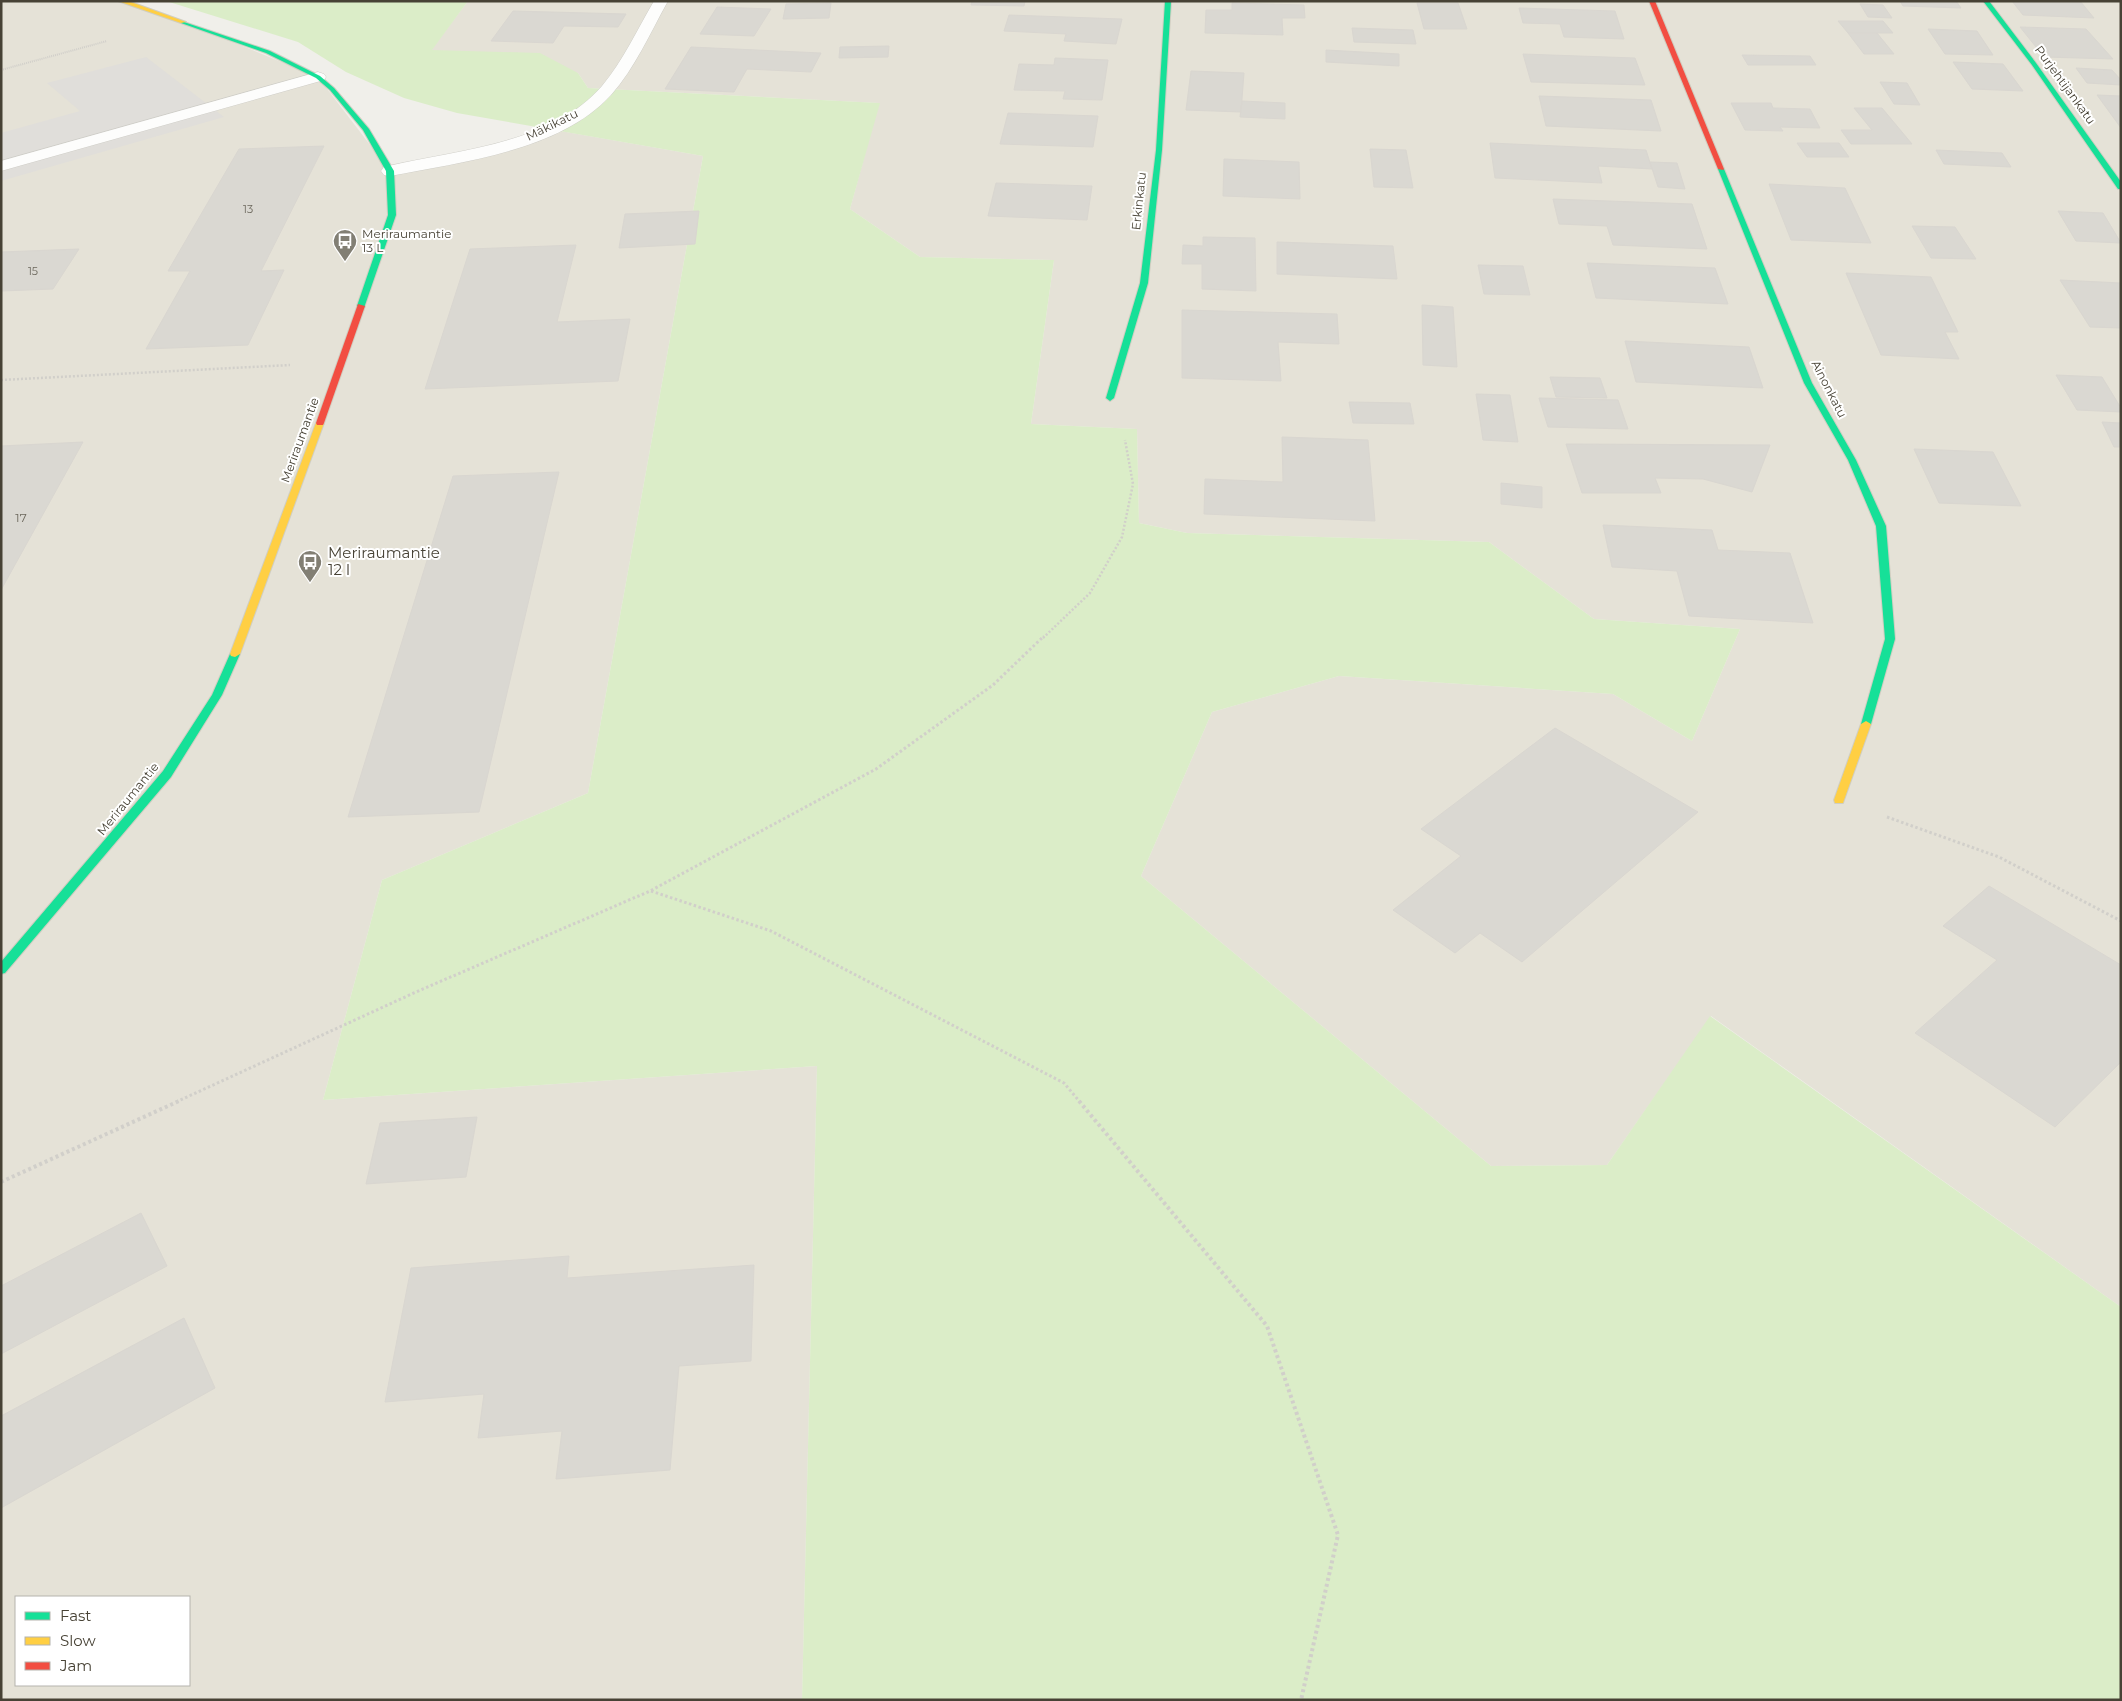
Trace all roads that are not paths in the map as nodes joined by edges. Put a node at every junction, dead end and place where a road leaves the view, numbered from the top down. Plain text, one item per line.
1 (121, 1) edge
2 (661, 1) edge
3 (1168, 1) edge
4 (1652, 1) edge
5 (1986, 1) edge
6 (318, 77) junction
7 (1, 166) edge
8 (390, 171) junction
9 (2121, 187) edge
10 (1110, 398) road end
11 (1839, 800) road end
12 (1, 970) edge

1 - 6 street, Meriraumantie
2 - 8 street, Mäkikatu
3 - 10 street, Erkinkatu
4 - 11 street, Ainonkatu
5 - 9 street, Purjehtijankatu
6 - 7 street
6 - 8 street, Meriraumantie
8 - 12 street, Meriraumantie

